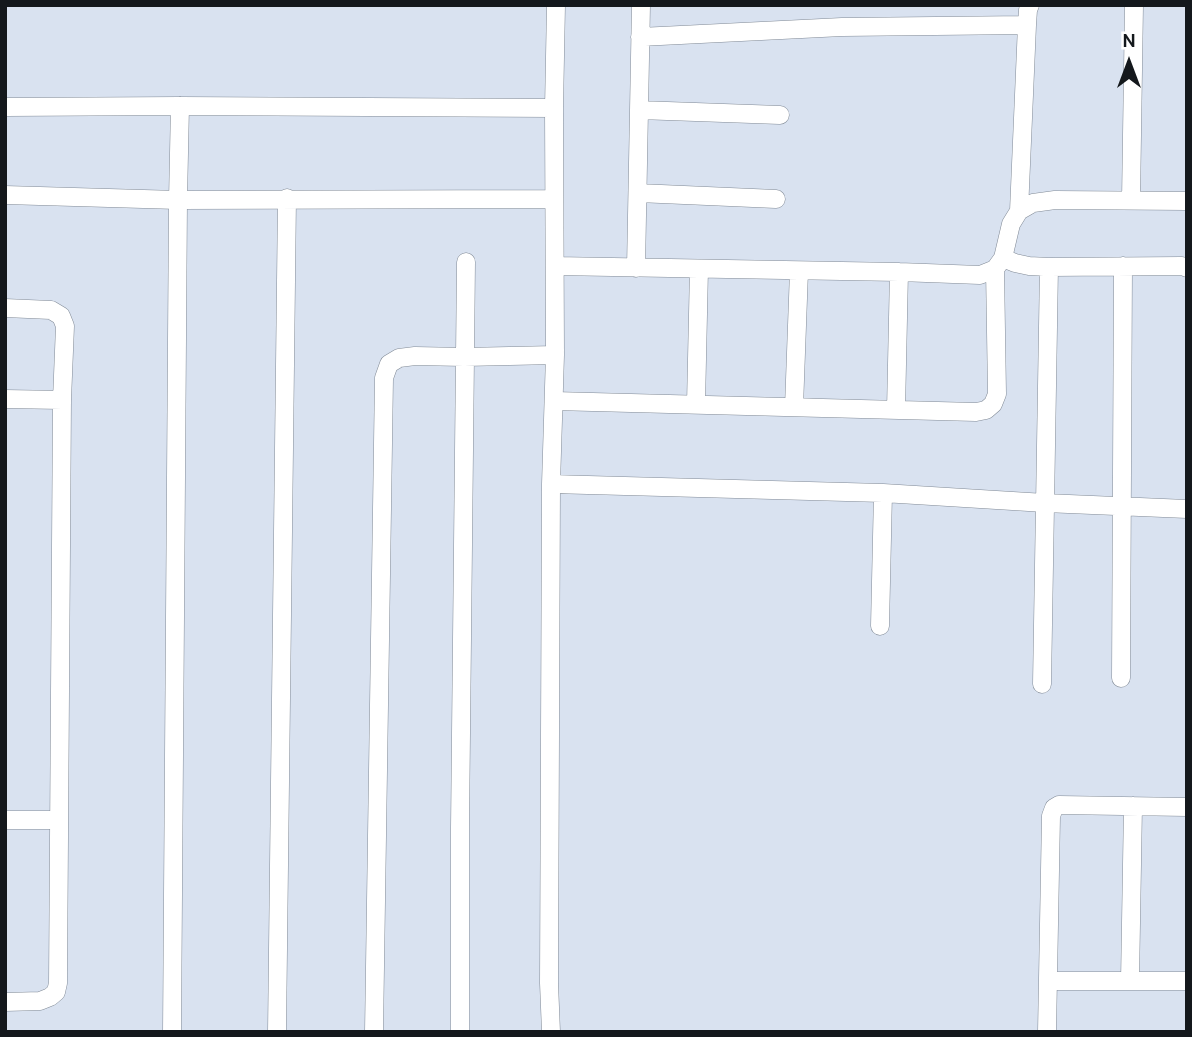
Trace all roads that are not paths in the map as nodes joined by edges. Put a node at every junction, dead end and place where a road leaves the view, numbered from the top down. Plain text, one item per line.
1 (556, 5) edge
2 (641, 5) edge
3 (1030, 5) edge
4 (1134, 5) edge
5 (1027, 25) junction
6 (640, 37) junction
7 (180, 106) junction
8 (5, 107) edge
9 (554, 108) junction
10 (639, 110) junction
11 (780, 115) dead end
12 (638, 193) junction
13 (5, 195) edge
14 (287, 198) junction
15 (553, 199) junction
16 (776, 199) dead end
17 (178, 200) junction
18 (1131, 201) junction
19 (1187, 201) edge
20 (1019, 211) junction
21 (466, 262) dead end
22 (999, 263) junction
23 (1124, 266) junction
24 (555, 267) junction
25 (1049, 267) junction
26 (636, 268) junction
27 (1187, 268) edge
28 (699, 269) junction
29 (799, 271) junction
30 (899, 272) junction
31 (5, 307) edge
32 (555, 355) junction
33 (464, 357) junction
34 (5, 399) edge
35 (62, 400) junction
36 (554, 401) junction
37 (696, 404) junction
38 (794, 407) junction
39 (896, 410) junction
40 (551, 484) junction
41 (883, 493) junction
42 (1045, 503) junction
43 (1121, 507) junction
44 (1187, 509) edge
45 (880, 626) dead end
46 (1121, 678) dead end
47 (1042, 684) dead end
48 (1133, 806) junction
49 (1187, 807) edge
50 (5, 820) edge
51 (58, 820) junction
52 (1048, 981) junction
53 (1130, 981) junction
54 (1187, 981) edge
55 (5, 1002) edge
56 (172, 1032) edge
57 (277, 1032) edge
58 (374, 1032) edge
59 (460, 1032) edge
60 (551, 1032) edge
61 (1047, 1032) edge

1 - 9 street
2 - 6 street
3 - 5 street
4 - 18 street
5 - 6 street
5 - 20 street
6 - 10 street
7 - 8 street
7 - 9 street
7 - 17 street
9 - 15 street
10 - 11 street
10 - 12 street
12 - 16 street
12 - 26 street
13 - 17 street
14 - 15 street
14 - 17 street
14 - 57 street
15 - 24 street
17 - 56 street
18 - 19 street
18 - 20 street
20 - 22 street
21 - 33 street
22 - 25 street
22 - 30 street
22 - 39 street
23 - 25 street
23 - 27 street
23 - 43 street
24 - 26 street
24 - 32 street
25 - 42 street
26 - 28 street
28 - 29 street
28 - 37 street
29 - 30 street
29 - 38 street
30 - 39 street
31 - 35 street
32 - 33 street
32 - 36 street
33 - 58 street
33 - 59 street
34 - 35 street
35 - 51 street
36 - 37 street
36 - 40 street
37 - 38 street
38 - 39 street
40 - 41 street
40 - 60 street
41 - 42 street
41 - 45 street
42 - 43 street
42 - 47 street
43 - 44 street
43 - 46 street
48 - 49 street
48 - 52 street
48 - 53 street
50 - 51 street
51 - 55 street
52 - 53 street
52 - 61 street
53 - 54 street

